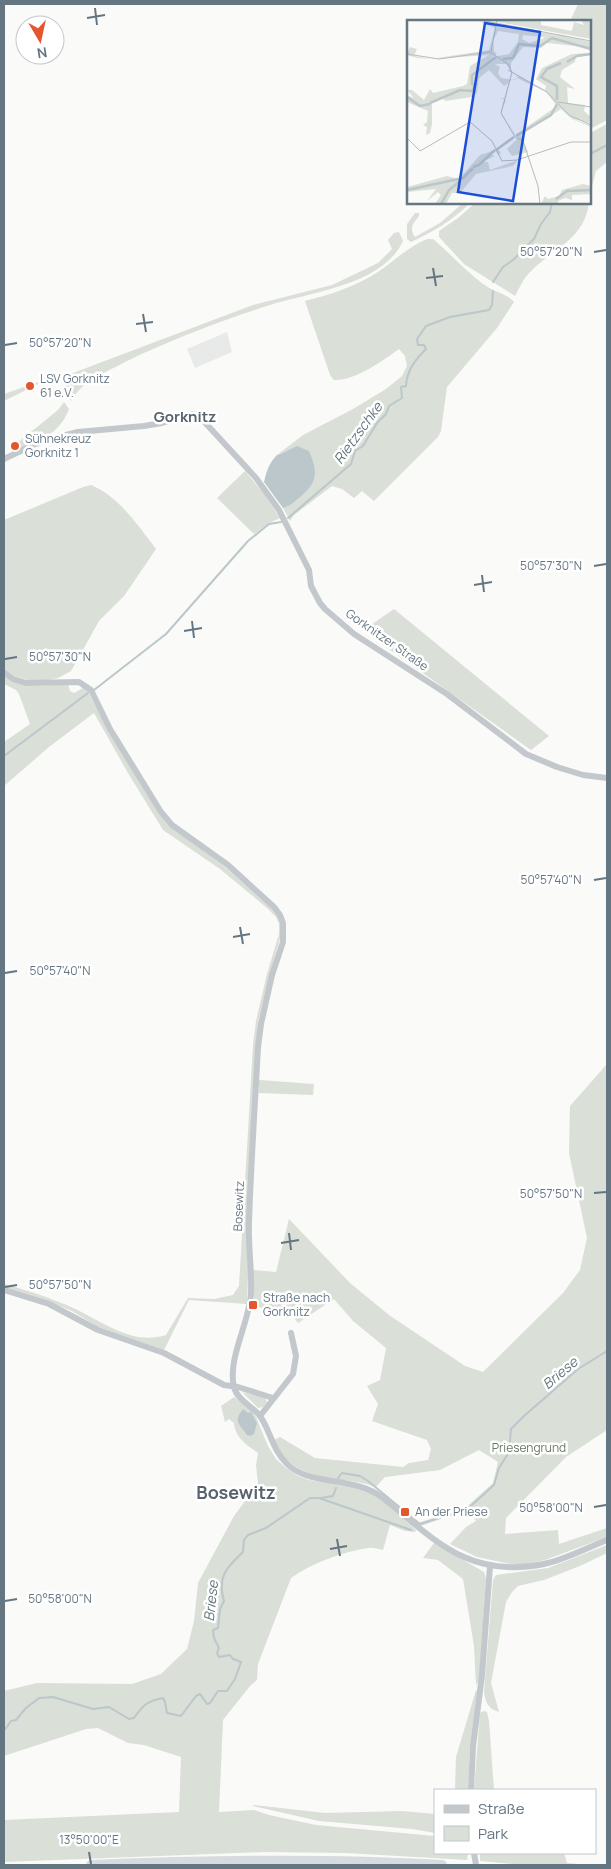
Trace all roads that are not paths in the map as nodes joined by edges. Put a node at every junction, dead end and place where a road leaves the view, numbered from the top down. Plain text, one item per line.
1 (4, 459) edge
2 (4, 672) edge
3 (607, 778) edge
4 (4, 1290) edge
5 (291, 1333) dead end
6 (234, 1388) junction
7 (273, 1398) junction
8 (260, 1416) junction
9 (607, 1540) edge
10 (490, 1566) junction
11 (471, 1789) edge
12 (91, 1865) edge
13 (442, 1865) edge

1 - 3 street, Gorknitzer Straße
2 - 6 street, Bosewitz
4 - 6 street
5 - 7 street
6 - 7 street
6 - 8 street
7 - 8 street
8 - 10 street
9 - 10 street
10 - 11 street
12 - 13 highway

